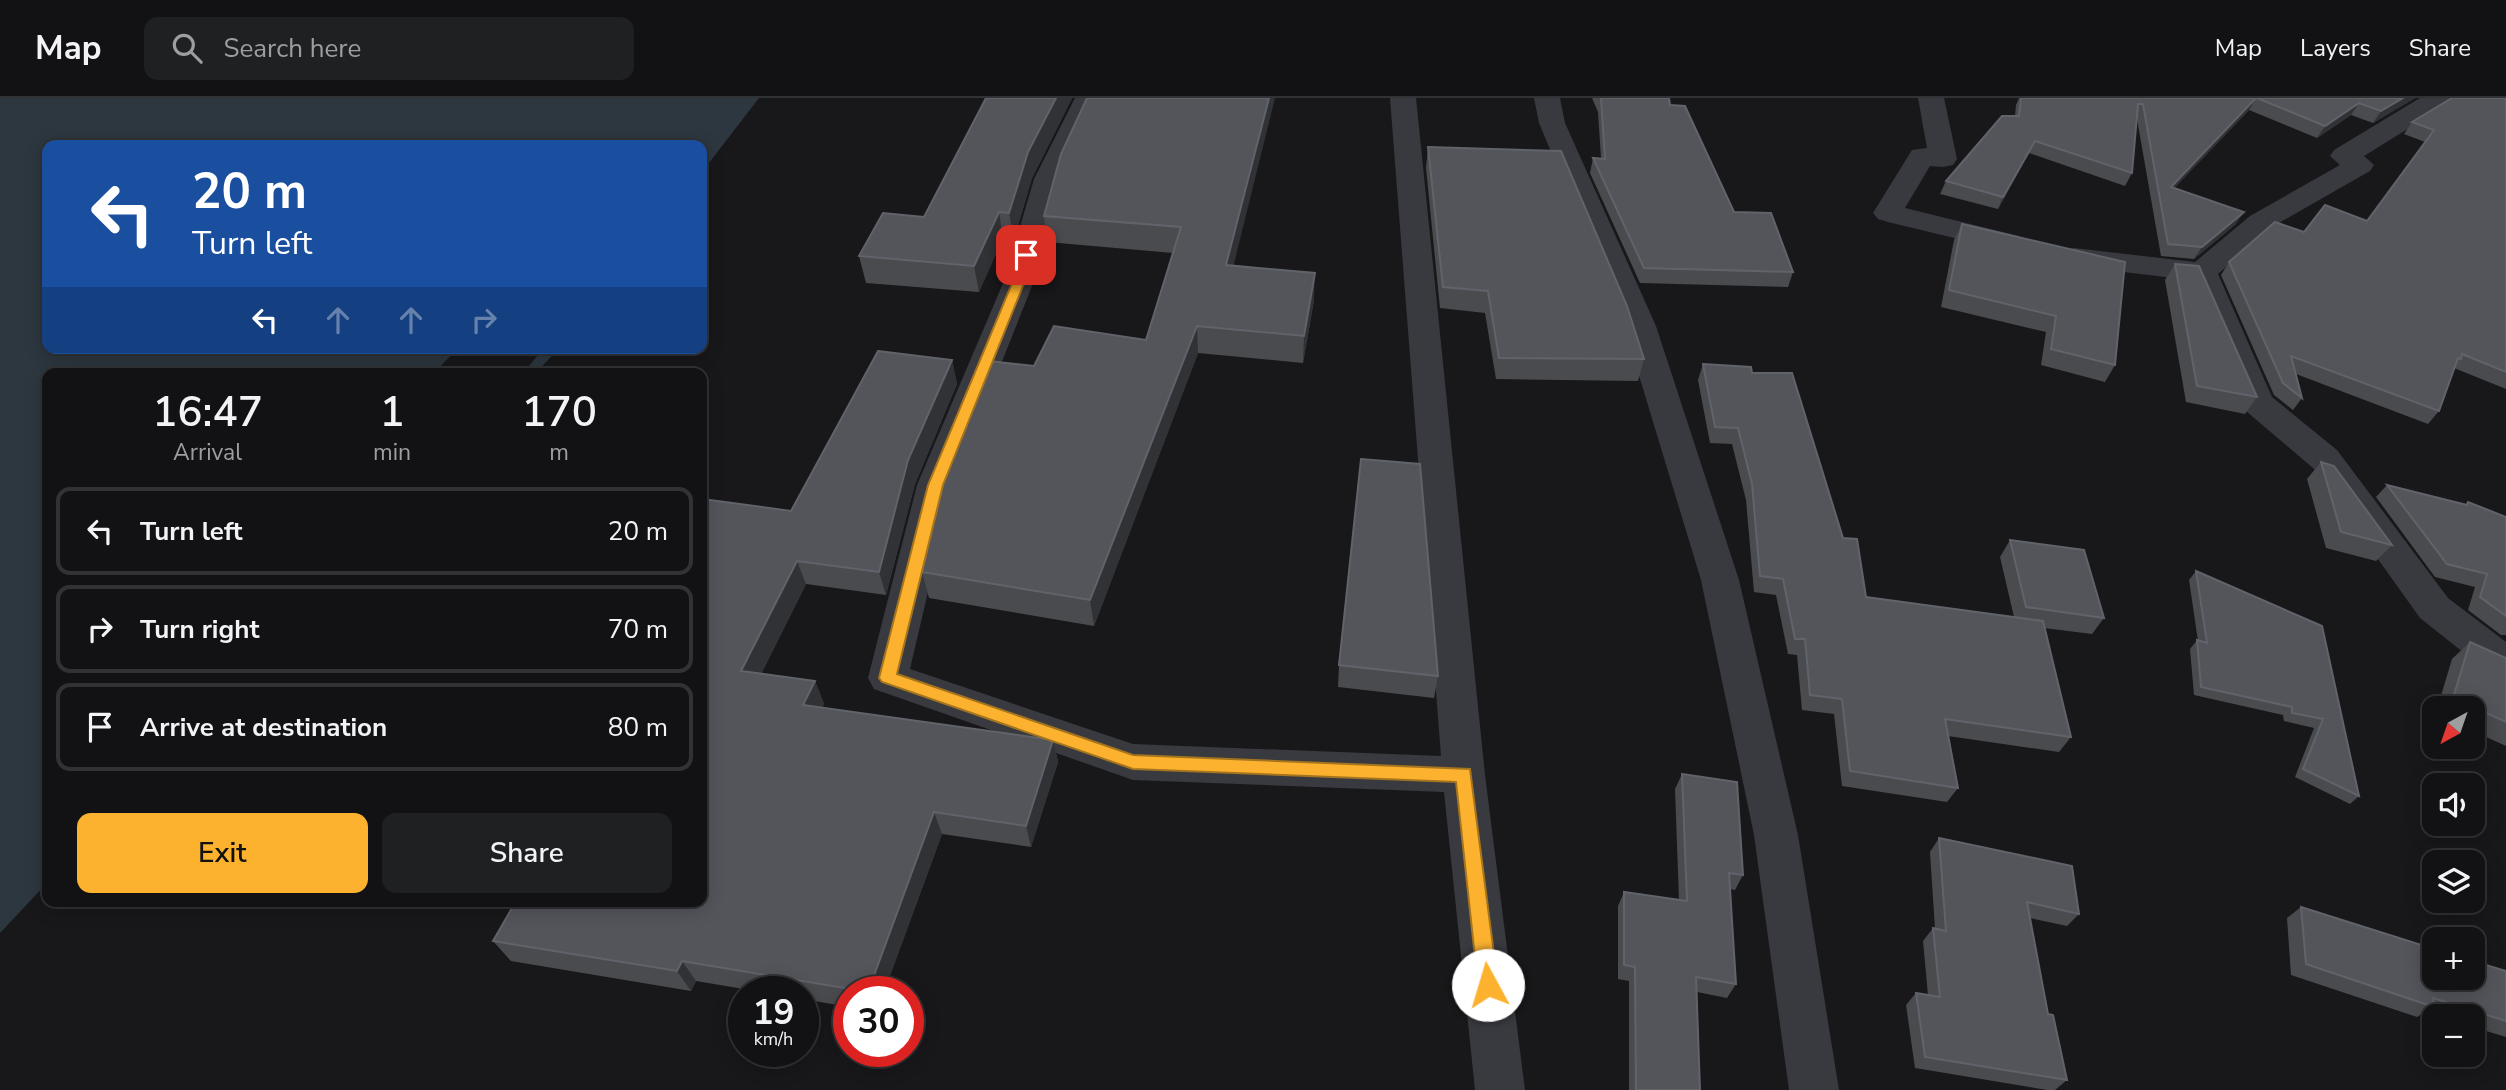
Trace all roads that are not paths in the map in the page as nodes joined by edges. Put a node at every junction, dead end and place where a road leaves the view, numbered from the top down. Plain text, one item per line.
1 (1088, 98) edge
2 (1403, 98) edge
3 (1547, 98) edge
4 (1931, 98) edge
5 (2439, 98) edge
6 (2202, 272) junction
7 (2506, 664) edge
8 (1464, 775) junction
9 (1500, 1090) edge
10 (1814, 1090) edge

1 - 8 street
2 - 8 street
3 - 10 street
4 - 6 street
5 - 6 street
6 - 7 street
8 - 9 street

